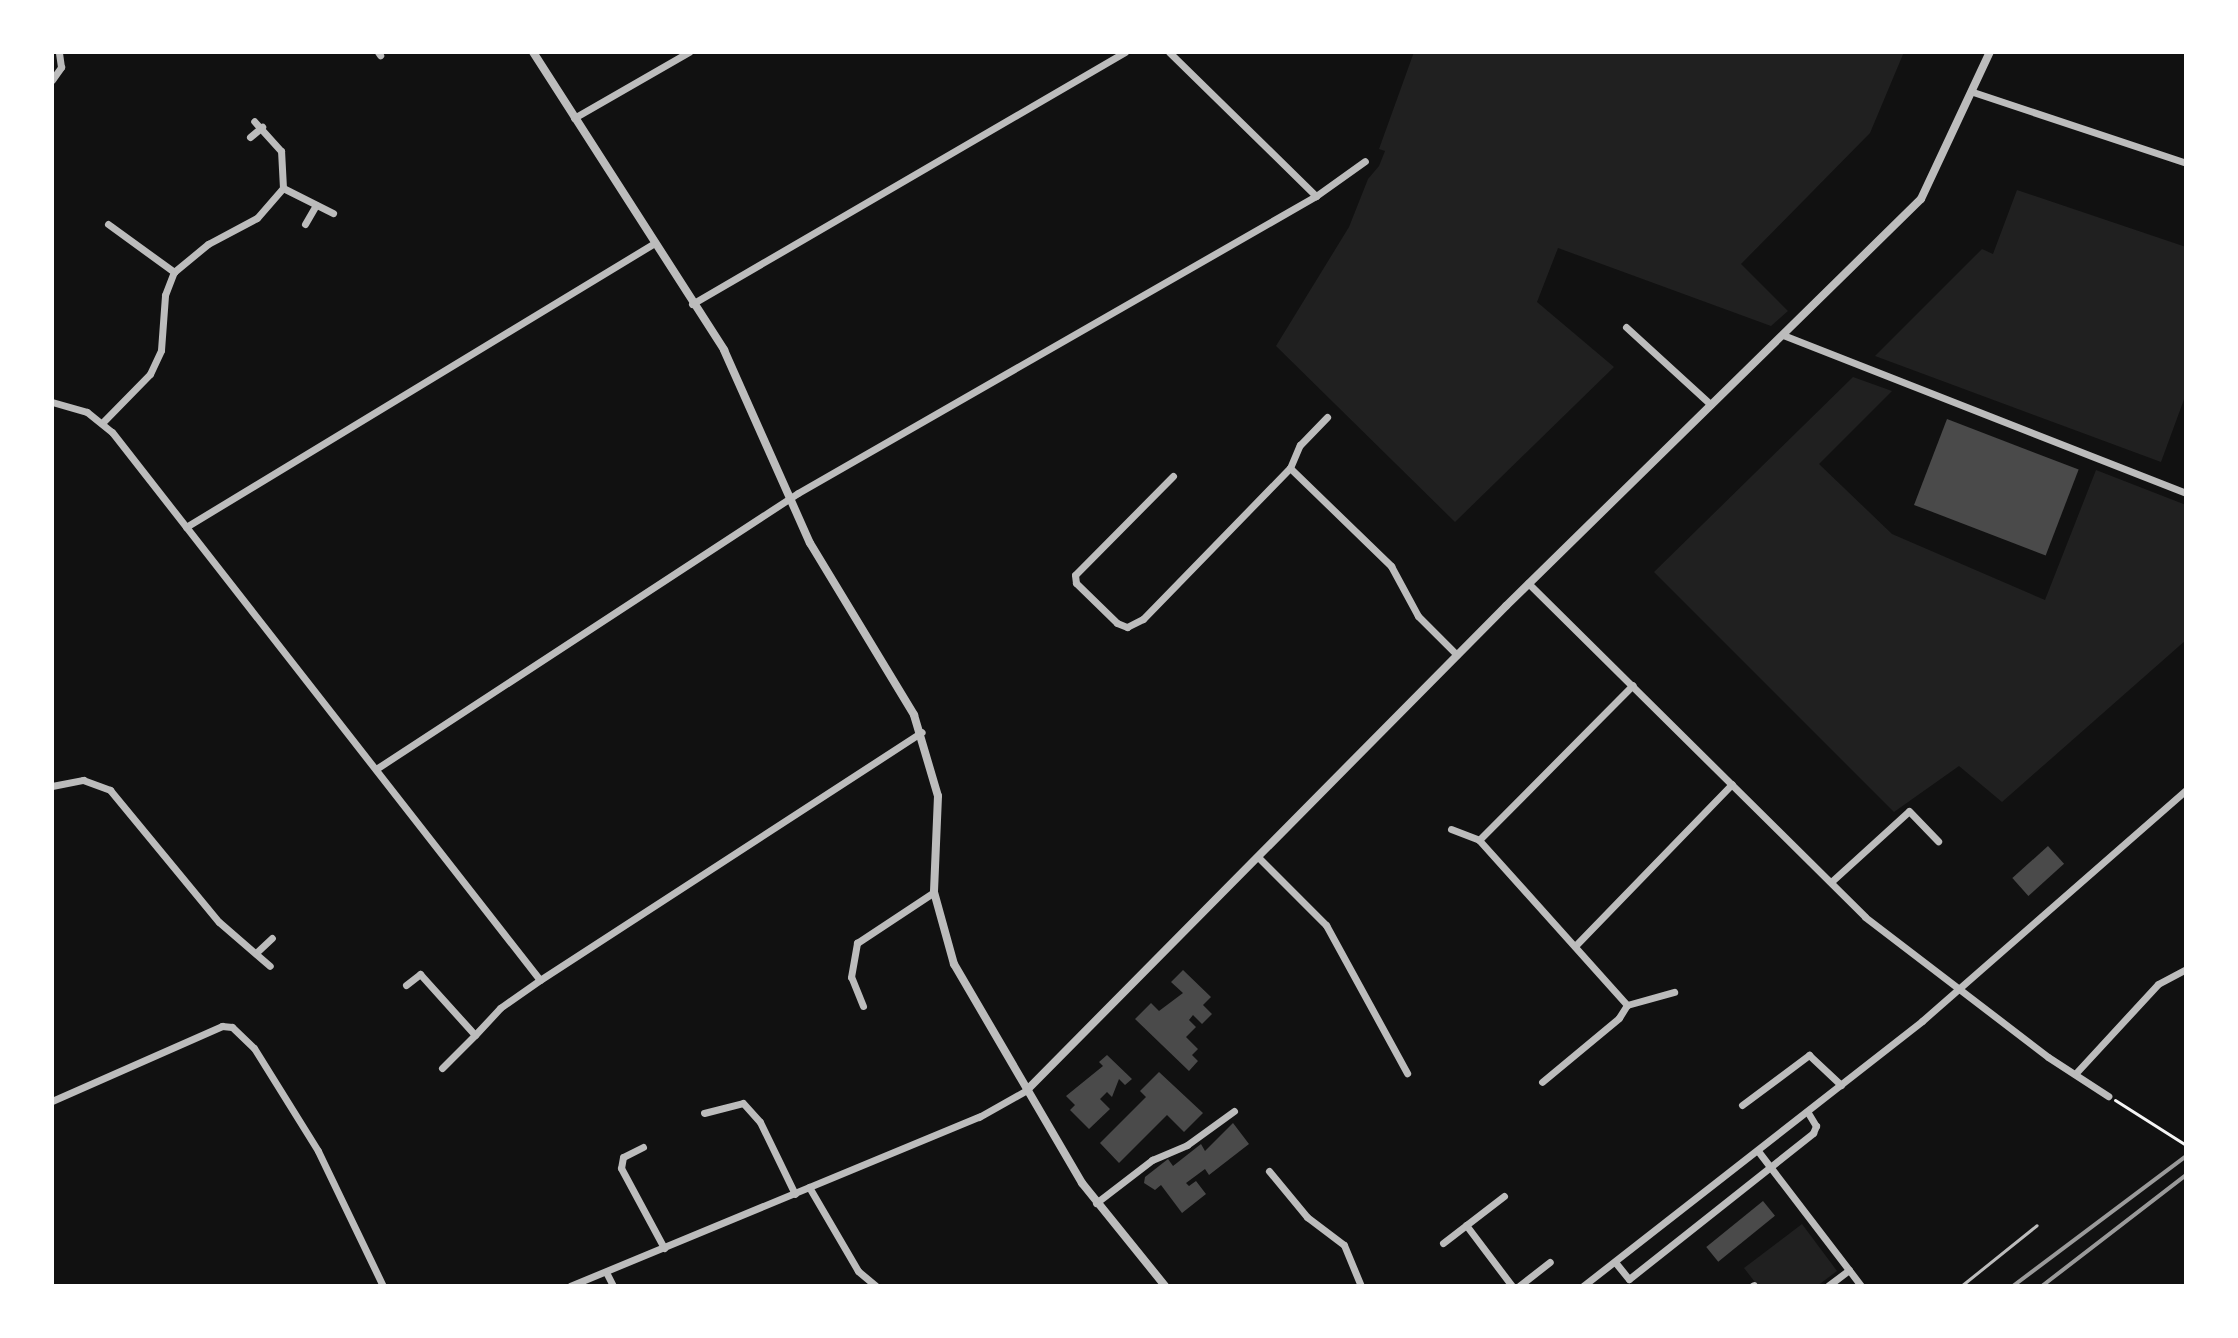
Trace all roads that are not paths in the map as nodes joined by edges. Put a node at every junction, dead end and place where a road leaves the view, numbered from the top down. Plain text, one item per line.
1 (59, 52) edge
2 (533, 52) edge
3 (689, 52) edge
4 (1125, 52) edge
5 (1169, 52) edge
6 (1990, 52) edge
7 (52, 80) edge
8 (1973, 92) junction
9 (574, 118) junction
10 (254, 121) dead end
11 (262, 127) junction
12 (250, 137) dead end
13 (1365, 161) dead end
14 (2186, 163) edge
15 (283, 188) junction
16 (1316, 196) junction
17 (316, 205) junction
18 (333, 213) dead end
19 (108, 224) dead end
20 (305, 224) dead end
21 (653, 244) junction
22 (174, 272) junction
23 (692, 304) junction
24 (1626, 327) dead end
25 (1783, 335) junction
26 (52, 402) edge
27 (1711, 405) junction
28 (1327, 417) dead end
29 (103, 422) junction
30 (1290, 468) junction
31 (1173, 476) dead end
32 (2186, 493) edge
33 (791, 498) junction
34 (186, 527) junction
35 (1528, 583) junction
36 (1457, 655) junction
37 (1633, 685) junction
38 (922, 732) junction
39 (376, 769) junction
40 (1732, 784) junction
41 (52, 786) edge
42 (2186, 790) edge
43 (1451, 829) dead end
44 (1479, 840) junction
45 (1938, 841) dead end
46 (1259, 858) junction
47 (1831, 882) junction
48 (934, 892) junction
49 (272, 938) dead end
50 (1576, 945) junction
51 (258, 951) junction
52 (270, 966) dead end
53 (2186, 969) edge
54 (540, 980) junction
55 (406, 985) dead end
56 (1957, 989) junction
57 (1674, 992) dead end
58 (1627, 1005) junction
59 (863, 1006) dead end
60 (475, 1035) junction
61 (442, 1068) dead end
62 (1407, 1073) dead end
63 (2075, 1074) junction
64 (1542, 1082) dead end
65 (1841, 1085) junction
66 (1027, 1090) junction
67 (2108, 1096) road end
68 (52, 1101) edge
69 (1742, 1105) dead end
70 (1234, 1111) dead end
71 (1807, 1111) junction
72 (704, 1113) dead end
73 (643, 1147) dead end
74 (1758, 1151) junction
75 (1771, 1167) junction
76 (1269, 1171) dead end
77 (809, 1187) junction
78 (795, 1194) junction
79 (1504, 1196) dead end
80 (1096, 1203) junction
81 (1466, 1225) junction
82 (2037, 1225) dead end
83 (1443, 1243) dead end
84 (664, 1248) junction
85 (1550, 1262) dead end
86 (1615, 1262) junction
87 (1849, 1270) junction
88 (606, 1272) junction
89 (383, 1286) edge
90 (570, 1286) edge
91 (613, 1286) edge
92 (876, 1286) edge
93 (1165, 1286) edge
94 (1361, 1286) edge
95 (1512, 1286) edge
96 (1519, 1286) edge
97 (1583, 1286) edge
98 (1828, 1286) edge
99 (1861, 1286) edge
100 (1961, 1286) edge

1 - 7 street
2 - 9 street
3 - 9 street
4 - 23 street
5 - 16 street
6 - 8 street
8 - 14 street
8 - 25 street
9 - 21 street
10 - 11 street
11 - 12 street
11 - 15 street
13 - 16 street
15 - 17 street
15 - 22 street
16 - 33 street
17 - 18 street
17 - 20 street
19 - 22 street
21 - 23 street
21 - 34 street
22 - 29 street
23 - 33 street
24 - 27 street
25 - 27 street
25 - 32 street
26 - 29 street
27 - 35 street
28 - 30 street
29 - 34 street
30 - 31 street
30 - 36 street
33 - 38 street
33 - 39 street
34 - 39 street
35 - 36 street
35 - 37 street
36 - 46 street
37 - 40 street
37 - 44 street
38 - 48 street
38 - 54 street
39 - 54 street
40 - 47 street
40 - 50 street
41 - 51 street
42 - 56 street
43 - 44 street
44 - 50 street
45 - 47 street
46 - 62 street
46 - 66 street
47 - 56 street
48 - 59 street
48 - 66 street
49 - 51 street
50 - 58 street
51 - 52 street
53 - 63 street
54 - 60 street
55 - 60 street
56 - 63 street
56 - 65 street
57 - 58 street
58 - 64 street
60 - 61 street
63 - 67 street
65 - 69 street
65 - 71 street
66 - 77 street
66 - 80 street
68 - 89 street
70 - 80 street
71 - 74 street
71 - 75 street
72 - 78 street
73 - 84 street
74 - 75 street
74 - 86 street
75 - 86 street
75 - 87 street
76 - 94 street
77 - 78 street
77 - 92 street
78 - 84 street
79 - 81 street
80 - 93 street
81 - 83 street
81 - 95 street
82 - 100 lane
84 - 88 street
85 - 96 street
86 - 97 street
87 - 98 street
87 - 99 street
88 - 90 street
88 - 91 street

